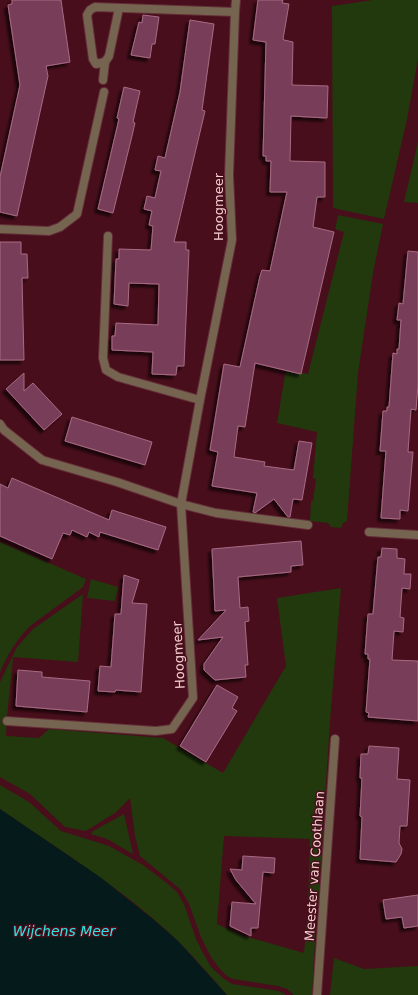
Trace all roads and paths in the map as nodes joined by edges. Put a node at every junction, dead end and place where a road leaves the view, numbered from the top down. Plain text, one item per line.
1 (236, 0) edge
2 (119, 8) junction
3 (234, 12) junction
4 (106, 62) junction
5 (103, 80) dead end
6 (104, 92) dead end
7 (0, 229) edge
8 (108, 236) dead end
9 (200, 400) junction
10 (0, 424) edge
11 (182, 504) junction
12 (308, 525) dead end
13 (368, 532) dead end
14 (418, 535) edge
15 (7, 721) dead end
16 (335, 739) dead end
17 (317, 995) edge

1 - 3 street, Hoogmeer
2 - 3 street
2 - 4 street
2 - 4 street
3 - 9 street, Hoogmeer
4 - 5 street
6 - 7 street
8 - 9 street
9 - 11 street, Hoogmeer
10 - 11 street
11 - 12 street
11 - 15 street, Hoogmeer
13 - 14 street
16 - 17 street, Meester van Coothlaan

